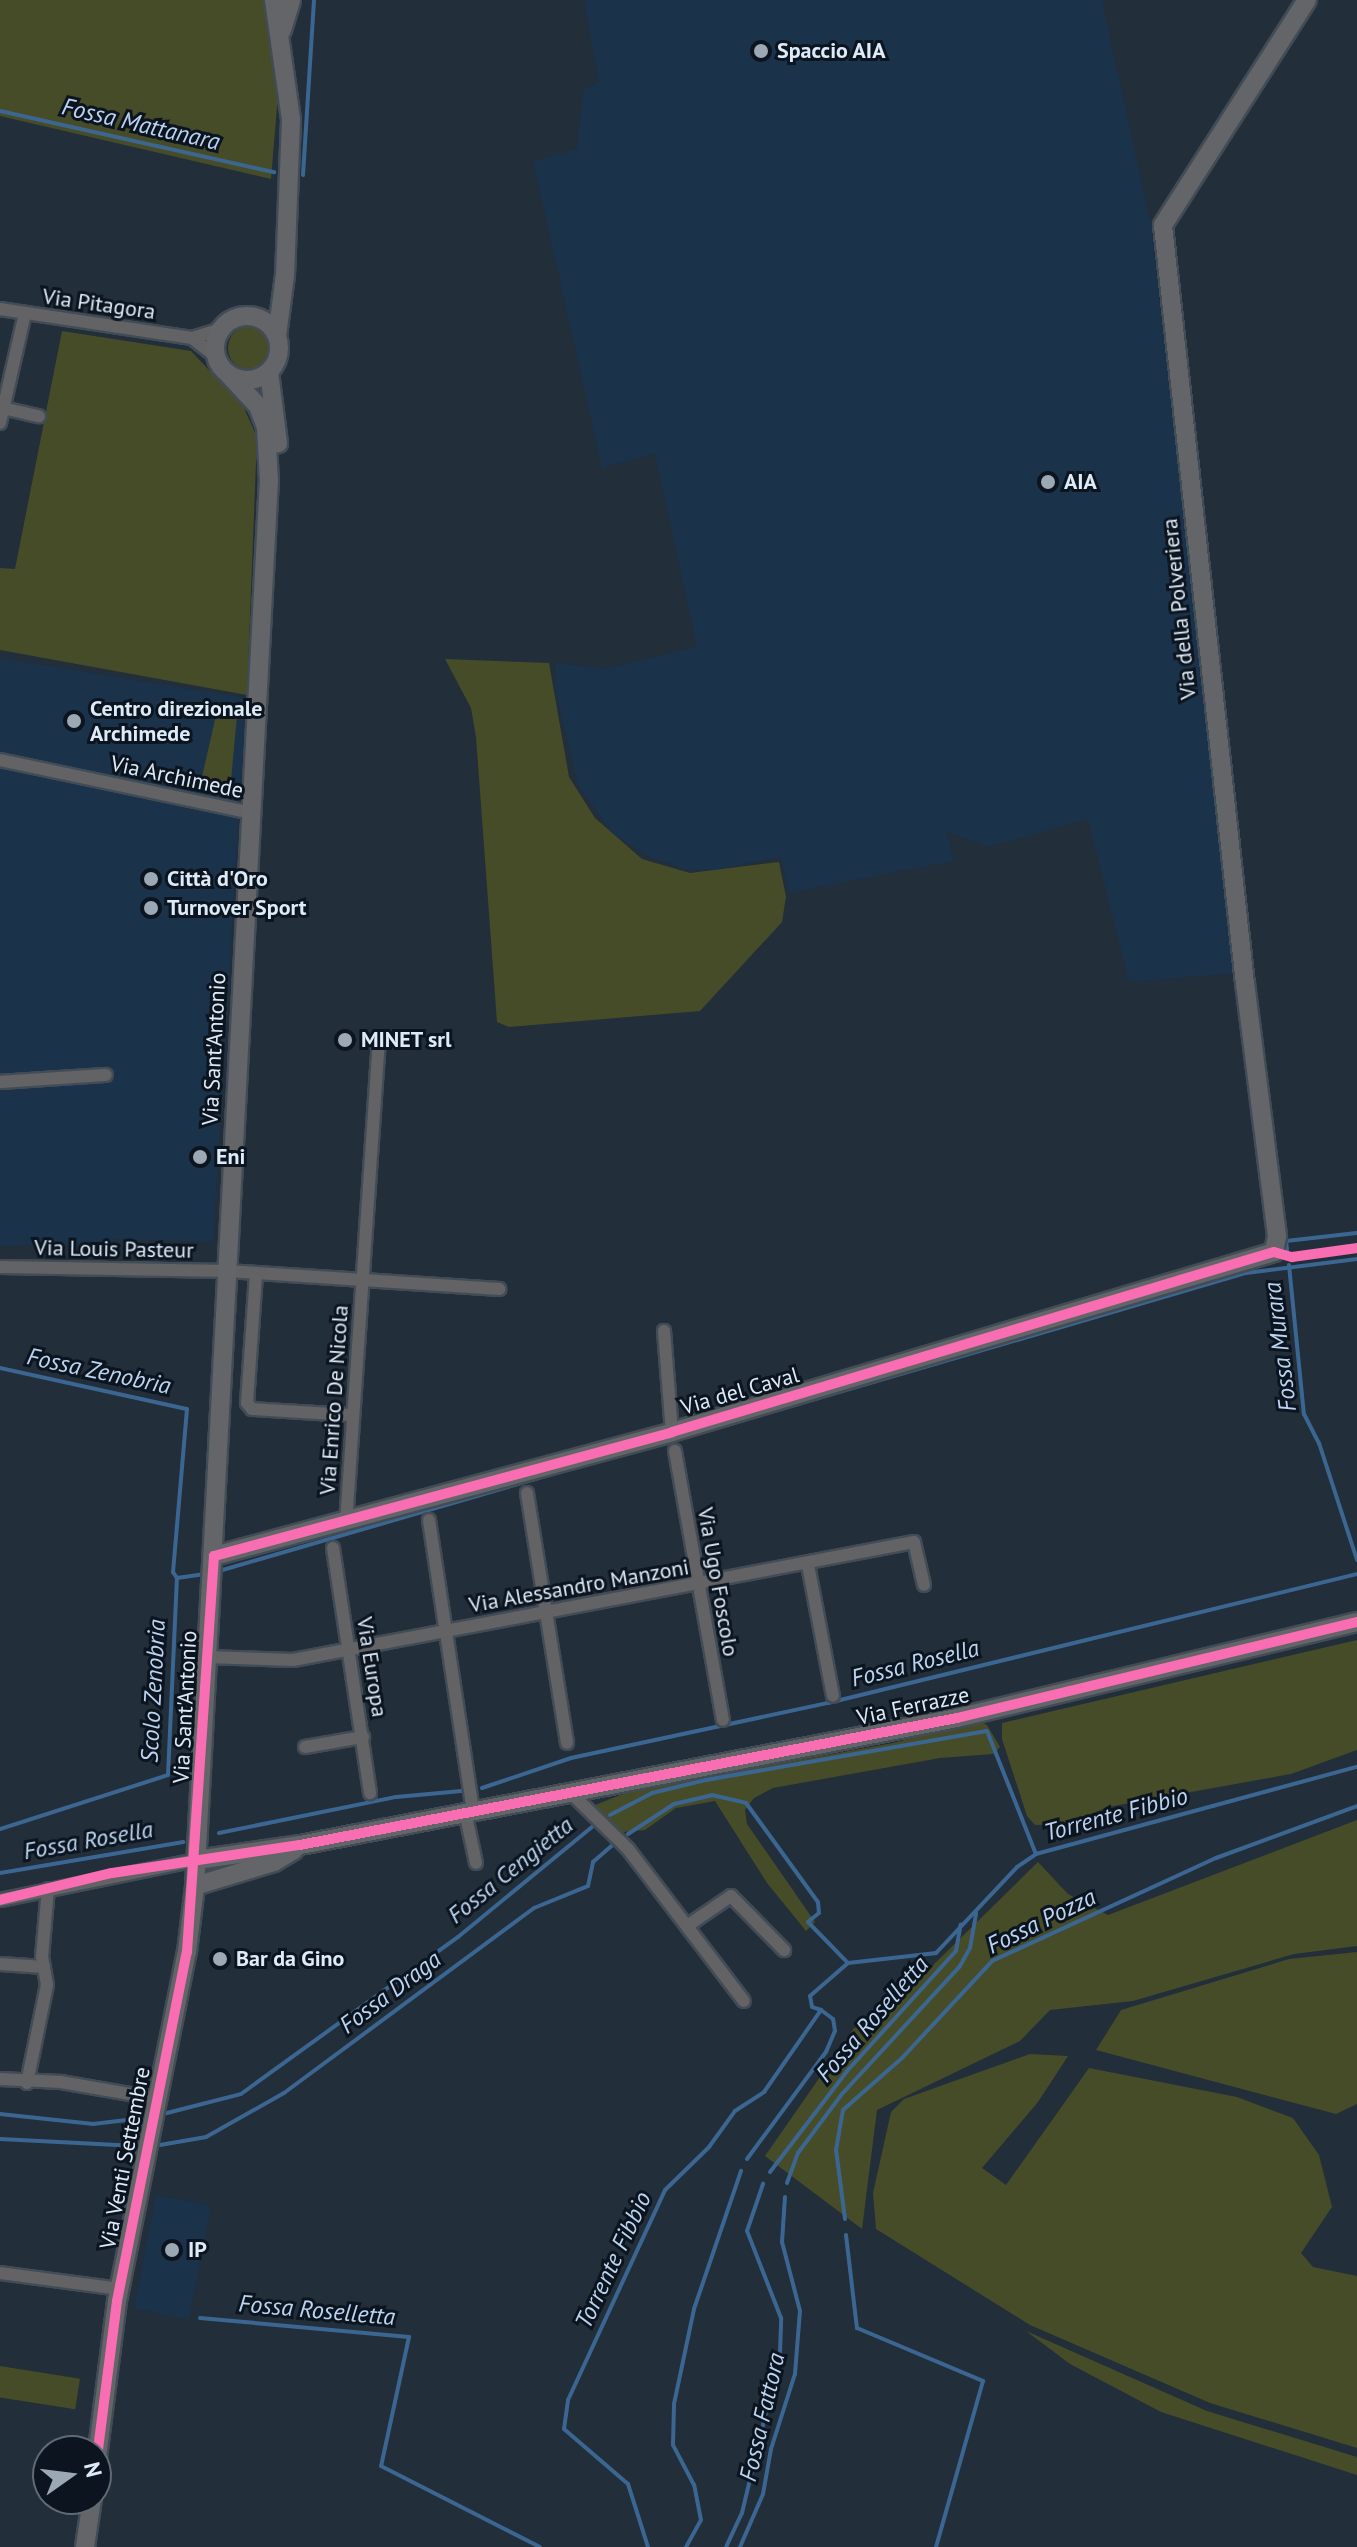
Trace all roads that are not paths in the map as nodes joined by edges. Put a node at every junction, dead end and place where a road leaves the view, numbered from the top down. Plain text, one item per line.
1 (274, 0) edge
2 (291, 0) edge
3 (1307, 0) edge
4 (281, 33) junction
5 (285, 242) junction
6 (0, 309) edge
7 (25, 313) junction
8 (240, 317) junction
9 (221, 329) junction
10 (277, 336) junction
11 (192, 338) junction
12 (216, 357) junction
13 (269, 372) junction
14 (229, 375) junction
15 (3, 408) junction
16 (39, 416) dead end
17 (0, 423) edge
18 (269, 481) junction
19 (0, 760) edge
20 (252, 813) junction
21 (379, 1037) dead end
22 (106, 1075) dead end
23 (0, 1082) edge
24 (1274, 1252) joint
25 (0, 1267) edge
26 (227, 1271) junction
27 (256, 1274) junction
28 (363, 1281) junction
29 (499, 1289) dead end
30 (664, 1331) dead end
31 (351, 1415) junction
32 (672, 1432) junction
33 (675, 1451) dead end
34 (527, 1493) dead end
35 (429, 1520) dead end
36 (346, 1523) junction
37 (333, 1548) dead end
38 (214, 1556) junction
39 (808, 1565) junction
40 (697, 1585) junction
41 (924, 1585) dead end
42 (546, 1611) junction
43 (1357, 1622) edge
44 (445, 1630) junction
45 (350, 1649) junction
46 (207, 1657) junction
47 (833, 1696) dead end
48 (723, 1720) dead end
49 (363, 1737) junction
50 (567, 1743) dead end
51 (305, 1747) dead end
52 (370, 1793) dead end
53 (571, 1793) junction
54 (469, 1811) junction
55 (300, 1845) junction
56 (197, 1860) junction
57 (476, 1863) dead end
58 (195, 1886) junction
59 (48, 1889) junction
60 (0, 1900) edge
61 (687, 1926) junction
62 (784, 1950) dead end
63 (0, 1964) edge
64 (44, 1967) junction
65 (744, 2001) dead end
66 (0, 2079) edge
67 (27, 2083) junction
68 (158, 2099) junction
69 (0, 2273) edge
70 (120, 2289) junction
71 (100, 2435) edge
72 (90, 2515) edge
73 (85, 2547) edge

1 - 4 street, Via Sant'Antonio
2 - 4 street, Via Sant'Antonio
3 - 24 street, Via della Polveriera
4 - 5 street, Via Sant'Antonio
5 - 8 street, Via Sant'Antonio
5 - 10 street, Via Sant'Antonio
6 - 7 street, Via Pitagora
7 - 11 street, Via Pitagora
7 - 15 street
8 - 9 street, Via Sant'Antonio
8 - 10 street
9 - 11 street, Via Pitagora
9 - 12 street
10 - 13 street, Via Sant'Antonio
11 - 12 street, Via Pitagora
12 - 14 street, Via Sant'Antonio
13 - 14 street
13 - 18 street, Via Sant'Antonio
14 - 18 street, Via Sant'Antonio
15 - 16 street
15 - 17 street
18 - 20 street, Via Sant'Antonio
19 - 20 street, Via Archimede
20 - 26 street, Via Sant'Antonio
21 - 28 street, Via Enrico De Nicola
22 - 23 street
24 - 32 street, Via del Caval
25 - 26 street, Via Louis Pasteur
26 - 27 street, Via Louis Pasteur
26 - 38 street, Via Sant'Antonio
27 - 28 street, Via Louis Pasteur
27 - 31 street
28 - 29 street, Via Louis Pasteur
28 - 31 street, Via Enrico De Nicola
30 - 32 street
31 - 36 street, Via Enrico De Nicola
32 - 36 street, Via del Caval
33 - 40 street, Via Ugo Foscolo
34 - 42 street
35 - 44 street
36 - 38 street, Via del Caval
37 - 45 street, Via Europa
38 - 46 street, Via Sant'Antonio
39 - 40 street, Via Alessandro Manzoni
39 - 41 street, Via Alessandro Manzoni
39 - 47 street
40 - 42 street, Via Alessandro Manzoni
40 - 48 street, Via Ugo Foscolo
42 - 44 street, Via Alessandro Manzoni
42 - 50 street
43 - 53 street, Via Ferrazze
44 - 45 street, Via Alessandro Manzoni
44 - 54 street
45 - 46 street, Via Alessandro Manzoni
45 - 49 street, Via Europa
46 - 56 street, Via Sant'Antonio
49 - 51 street
49 - 52 street, Via Europa
53 - 54 street, Via Ferrazze
53 - 61 street
54 - 55 street, Via Ferrazze
54 - 57 street
55 - 56 street, Via Ferrazze
55 - 58 street
56 - 58 street, Via Venti Settembre
56 - 59 street
58 - 68 street, Via Venti Settembre
59 - 60 street
59 - 64 street
61 - 62 street
61 - 65 street
63 - 64 street
64 - 67 street
66 - 67 street
67 - 68 street
68 - 70 street, Via Venti Settembre
69 - 70 street
70 - 71 street, Via Venti Settembre
72 - 73 street

